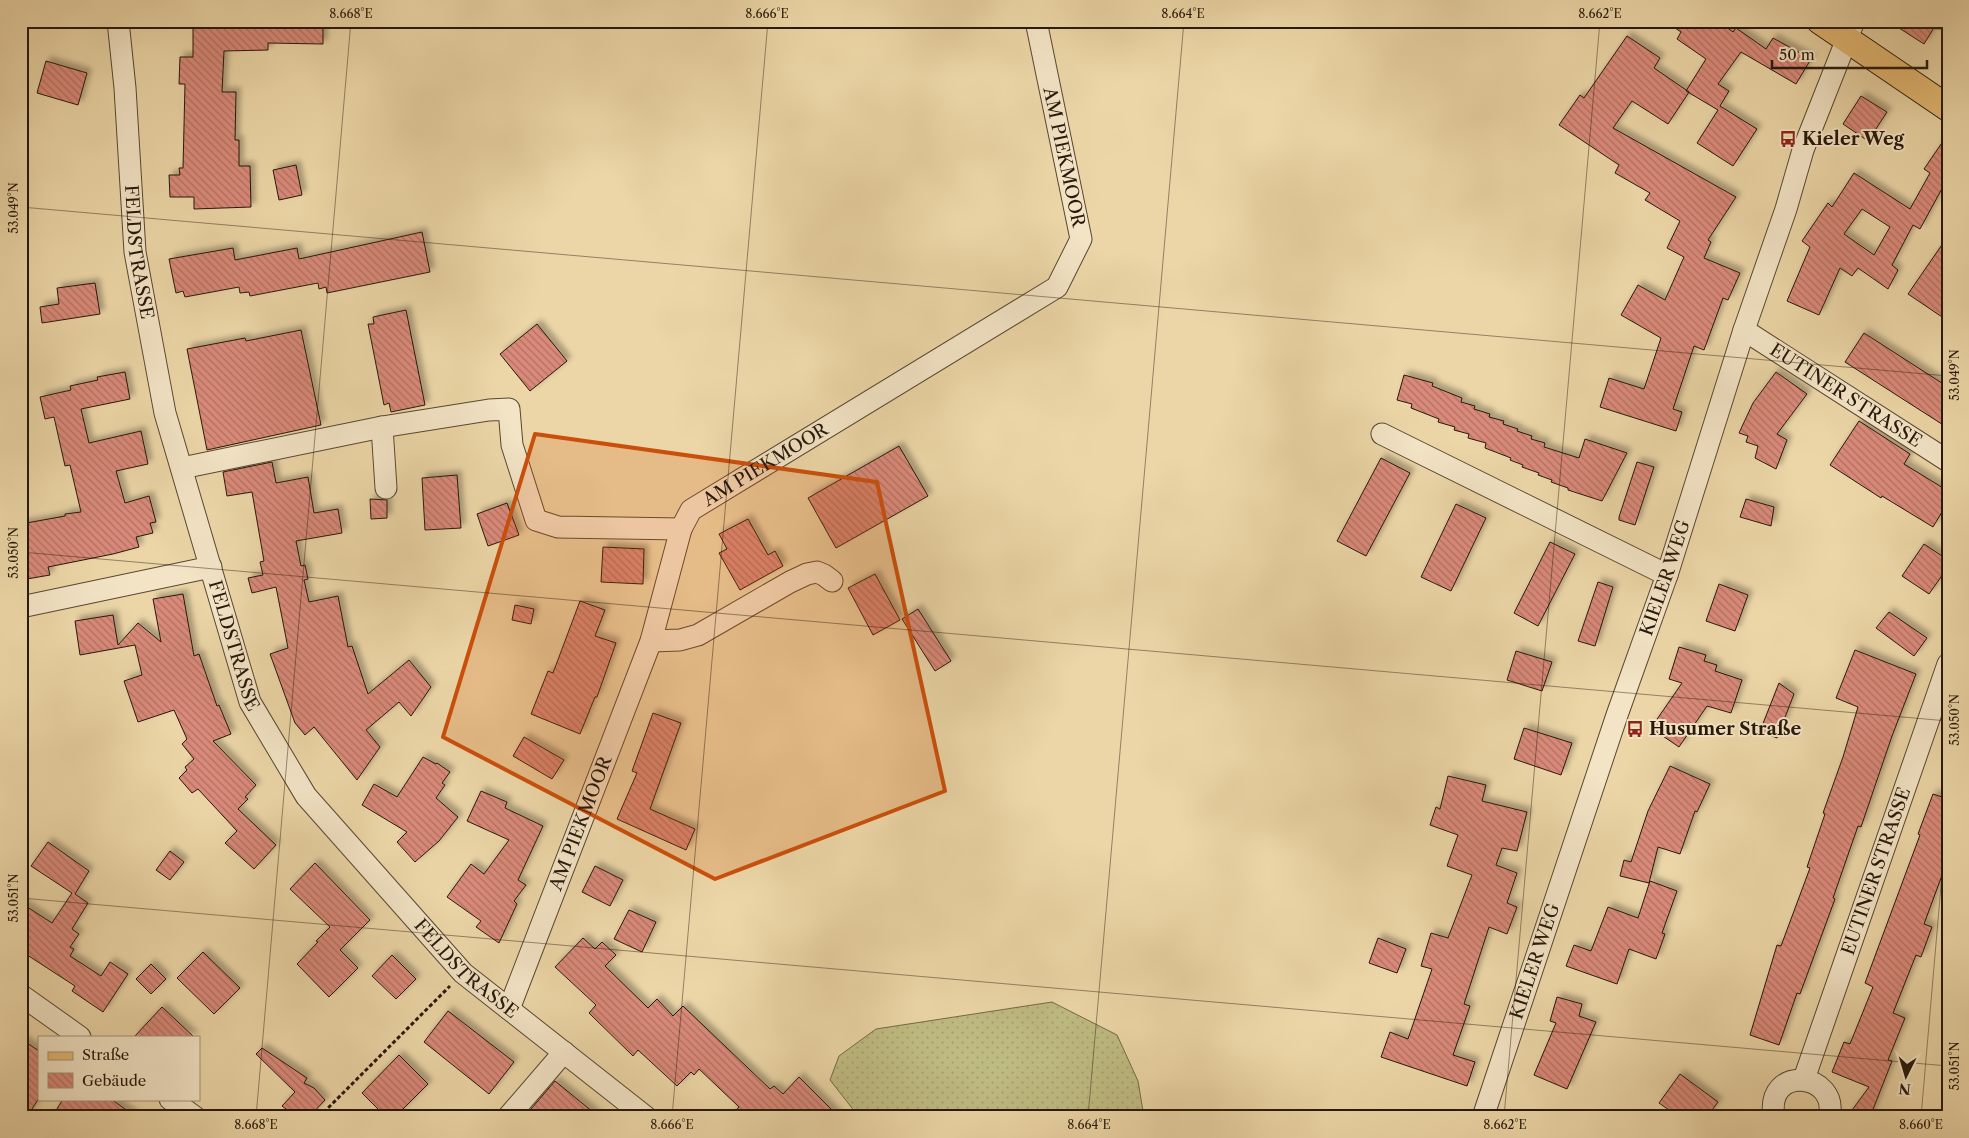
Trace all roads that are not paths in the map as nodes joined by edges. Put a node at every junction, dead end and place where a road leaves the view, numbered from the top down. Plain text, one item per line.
1 (118, 21) edge
2 (1036, 21) edge
3 (1820, 21) edge
4 (1850, 30) edge
5 (1948, 108) edge
6 (1744, 330) junction
7 (382, 427) junction
8 (1382, 434) dead end
9 (1948, 461) edge
10 (182, 468) junction
11 (386, 488) dead end
12 (681, 529) junction
13 (211, 567) junction
14 (1667, 575) junction
15 (832, 581) dead end
16 (21, 606) edge
17 (651, 641) junction
18 (1948, 664) edge
19 (21, 995) edge
20 (508, 1008) junction
21 (79, 1036) edge
22 (564, 1052) junction
23 (1804, 1079) junction
24 (171, 1100) edge
25 (195, 1117) edge
26 (508, 1117) edge
27 (646, 1117) edge
28 (1483, 1117) edge
29 (1774, 1117) edge
30 (1829, 1117) edge

1 - 10 street, FELDSTRASSE
2 - 12 street, AM PIEKMOOR
3 - 4 main road
4 - 5 main road
4 - 6 street, KIELER WEG
6 - 9 street, EUTINER STRASSE
6 - 14 street, KIELER WEG
7 - 10 street
7 - 11 street
7 - 12 street
8 - 14 street
10 - 13 street, FELDSTRASSE
12 - 17 street, AM PIEKMOOR
13 - 16 street
13 - 20 street, FELDSTRASSE
14 - 28 street, KIELER WEG
15 - 17 street
17 - 20 street, AM PIEKMOOR
18 - 23 street, EUTINER STRASSE
19 - 21 street
20 - 22 street, FELDSTRASSE
22 - 26 street
22 - 27 street, FELDSTRASSE
23 - 29 street
23 - 30 street
24 - 25 street

